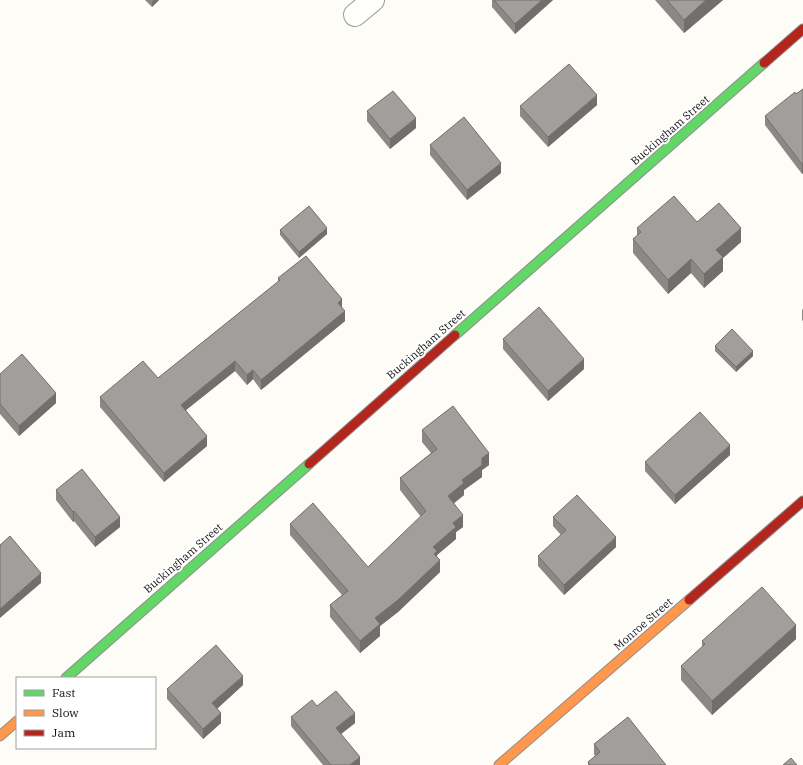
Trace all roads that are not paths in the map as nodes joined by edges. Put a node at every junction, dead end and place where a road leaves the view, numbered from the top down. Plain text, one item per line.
1 (373, 0) edge
2 (355, 15) dead end
3 (803, 29) edge
4 (803, 501) edge
5 (67, 677) edge
6 (16, 722) edge
7 (0, 736) edge
8 (499, 765) edge

1 - 2 street
3 - 5 main road, Buckingham Street
4 - 8 main road, Monroe Street
6 - 7 main road

